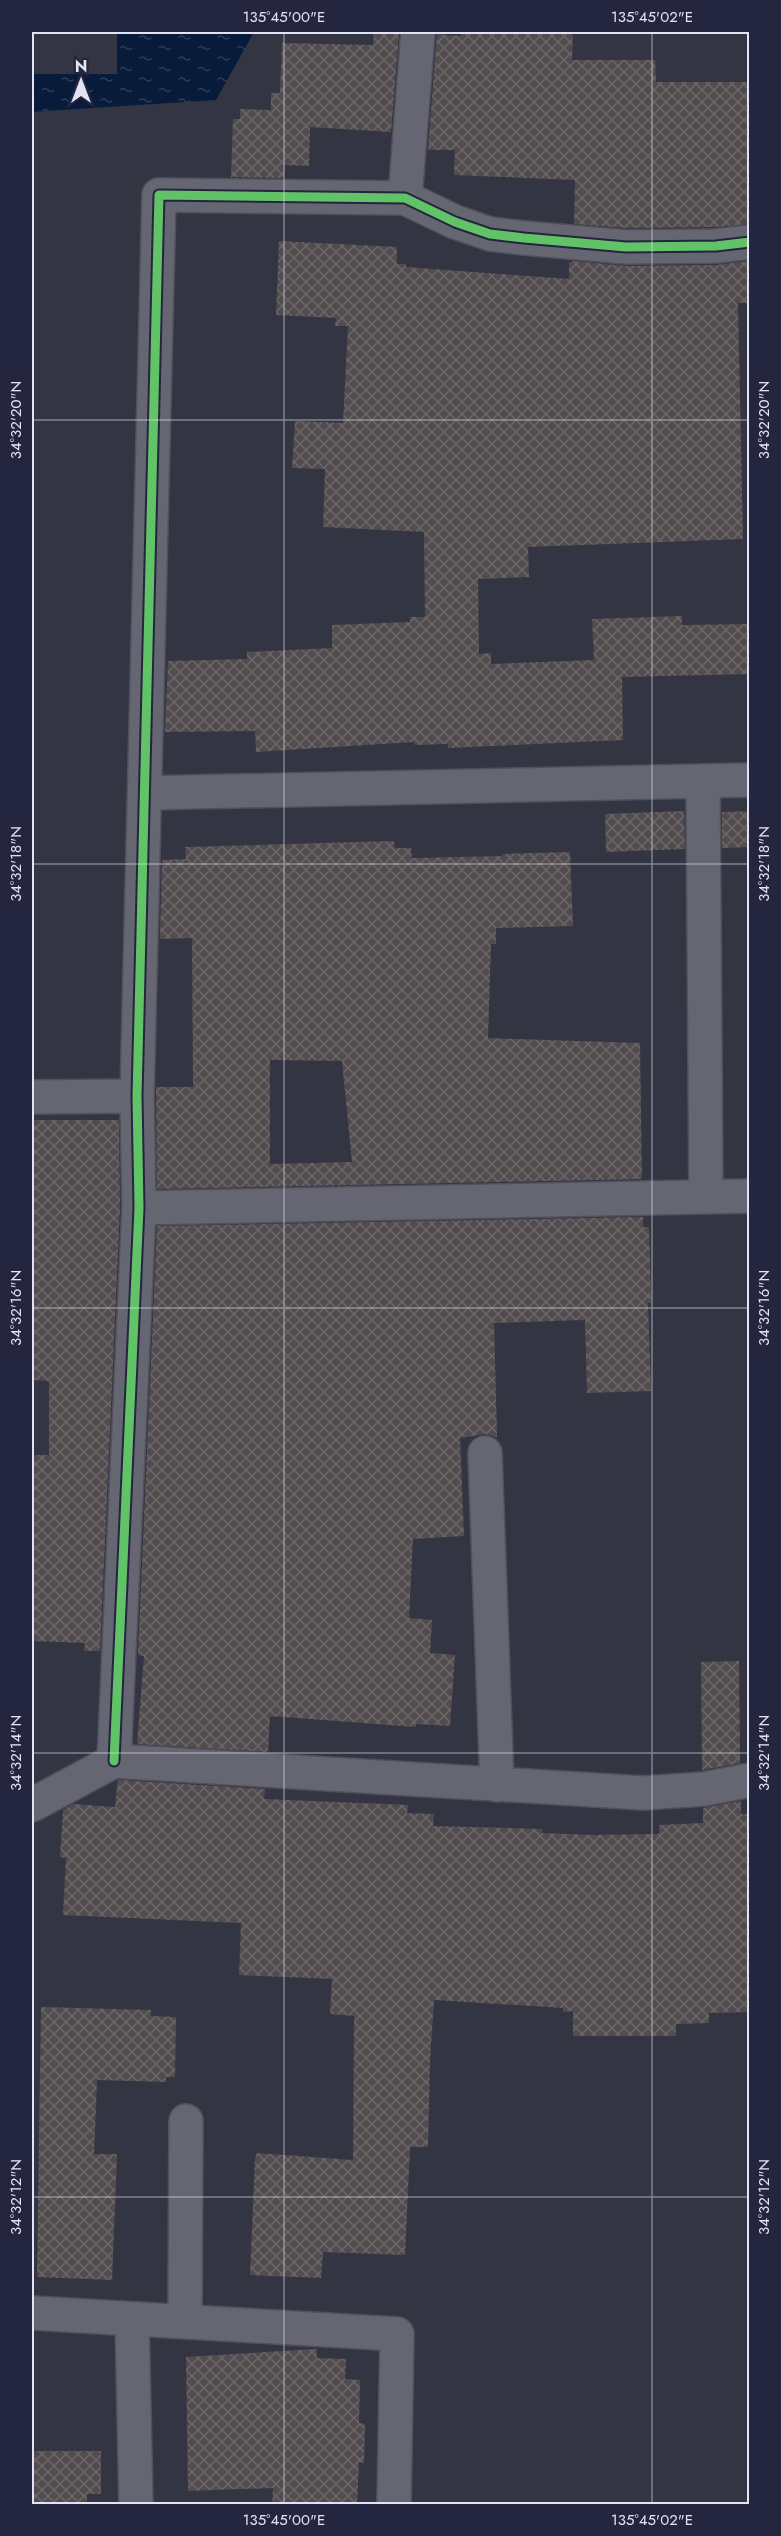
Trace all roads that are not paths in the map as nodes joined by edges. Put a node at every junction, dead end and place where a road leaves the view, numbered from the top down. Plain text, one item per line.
1 (418, 32) edge
2 (405, 198) junction
3 (750, 242) edge
4 (750, 780) edge
5 (703, 781) junction
6 (145, 793) junction
7 (137, 1096) junction
8 (32, 1097) edge
9 (750, 1196) edge
10 (706, 1197) junction
11 (139, 1208) junction
12 (485, 1453) dead end
13 (114, 1761) junction
14 (750, 1780) edge
15 (497, 1785) junction
16 (32, 1805) edge
17 (186, 2121) dead end
18 (32, 2313) edge
19 (132, 2319) junction
20 (185, 2322) junction
21 (136, 2505) edge
22 (394, 2505) edge

1 - 2 street
2 - 3 street
2 - 6 street
4 - 5 street
5 - 6 street
5 - 10 street
6 - 7 street
7 - 8 street
7 - 11 street
9 - 10 street
10 - 11 street
11 - 13 street
12 - 15 street
13 - 15 street
13 - 16 street
14 - 15 street
17 - 20 street
18 - 19 street
19 - 20 street
19 - 21 street
20 - 22 street

